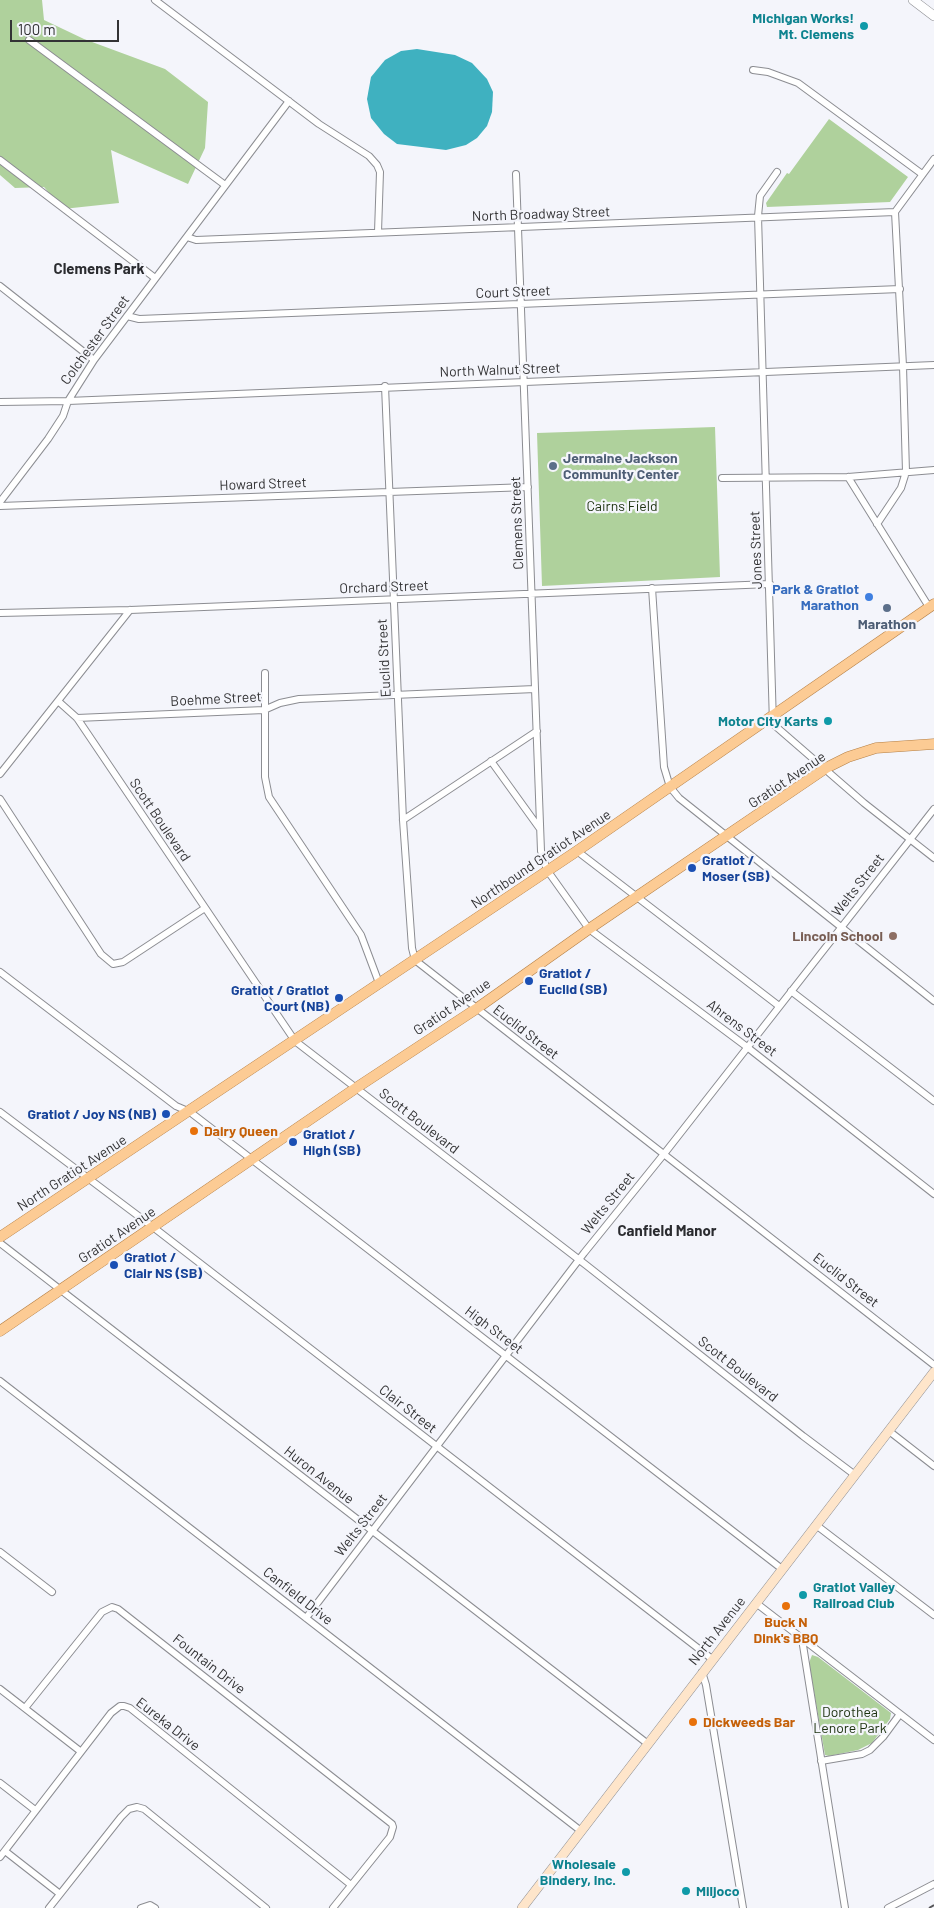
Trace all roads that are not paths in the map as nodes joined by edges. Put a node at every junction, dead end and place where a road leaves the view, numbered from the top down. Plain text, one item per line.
1 (155, 0) edge
2 (913, 0) edge
3 (934, 16) edge
4 (29, 40) dead end
5 (753, 70) dead end
6 (289, 101) junction
7 (934, 159) edge
8 (0, 160) edge
9 (777, 172) dead end
10 (516, 174) dead end
11 (922, 174) junction
12 (225, 185) junction
13 (895, 212) junction
14 (758, 216) junction
15 (517, 228) junction
16 (378, 232) junction
17 (187, 237) junction
18 (156, 278) junction
19 (0, 286) edge
20 (900, 289) junction
21 (760, 295) junction
22 (521, 304) junction
23 (127, 316) junction
24 (94, 360) junction
25 (934, 365) edge
26 (903, 366) junction
27 (763, 371) junction
28 (524, 382) junction
29 (385, 386) junction
30 (68, 401) junction
31 (0, 402) edge
32 (934, 470) edge
33 (906, 472) junction
34 (848, 477) junction
35 (722, 478) dead end
36 (766, 478) junction
37 (528, 487) junction
38 (390, 492) junction
39 (0, 504) edge
40 (877, 524) junction
41 (770, 584) junction
42 (652, 588) junction
43 (532, 593) junction
44 (394, 599) junction
45 (931, 605) edge
46 (130, 610) junction
47 (0, 613) edge
48 (265, 672) dead end
49 (535, 689) junction
50 (399, 695) junction
51 (58, 700) junction
52 (264, 710) junction
53 (773, 715) junction
54 (77, 718) junction
55 (537, 731) junction
56 (934, 744) edge
57 (491, 761) junction
58 (826, 768) junction
59 (0, 774) edge
60 (670, 787) junction
61 (0, 799) edge
62 (934, 809) edge
63 (404, 820) junction
64 (541, 830) junction
65 (728, 836) junction
66 (910, 840) junction
67 (577, 851) junction
68 (934, 858) edge
69 (547, 870) junction
70 (638, 898) junction
71 (205, 908) junction
72 (841, 927) junction
73 (589, 929) junction
74 (415, 960) junction
75 (0, 972) edge
76 (379, 983) junction
77 (791, 991) junction
78 (934, 1001) edge
79 (779, 1006) junction
80 (476, 1009) junction
81 (295, 1041) junction
82 (747, 1047) junction
83 (356, 1088) junction
84 (934, 1101) edge
85 (0, 1112) edge
86 (190, 1112) junction
87 (160, 1131) joint
88 (664, 1154) junction
89 (252, 1159) junction
90 (88, 1179) junction
91 (934, 1194) edge
92 (153, 1227) junction
93 (0, 1237) edge
94 (0, 1243) edge
95 (579, 1260) junction
96 (60, 1290) junction
97 (0, 1331) edge
98 (507, 1356) junction
99 (934, 1365) edge
100 (934, 1372) edge
101 (0, 1381) edge
102 (889, 1432) junction
103 (437, 1448) junction
104 (934, 1466) edge
105 (855, 1475) junction
106 (816, 1525) junction
107 (372, 1532) junction
108 (0, 1552) edge
109 (782, 1569) junction
110 (52, 1592) dead end
111 (756, 1603) junction
112 (934, 1615) edge
113 (306, 1618) junction
114 (802, 1639) junction
115 (712, 1659) junction
116 (702, 1672) junction
117 (0, 1689) edge
118 (25, 1708) junction
119 (900, 1714) junction
120 (934, 1740) edge
121 (648, 1744) junction
122 (80, 1751) junction
123 (821, 1761) junction
124 (0, 1783) edge
125 (35, 1810) junction
126 (581, 1831) junction
127 (2, 1854) edge
128 (934, 1884) edge
129 (351, 1885) junction
130 (60, 1894) junction
131 (49, 1908) edge
132 (141, 1908) edge
133 (155, 1908) edge
134 (266, 1908) edge
135 (333, 1908) edge
136 (522, 1908) edge
137 (744, 1908) edge
138 (846, 1908) edge
139 (888, 1908) edge

1 - 6 street
2 - 3 street
4 - 12 street
5 - 11 street
6 - 12 street, Colchester Street
6 - 16 street
7 - 11 street
8 - 18 street
9 - 14 street, Jones Street
10 - 15 street, Clemens Street
11 - 13 street
12 - 17 street, Colchester Street
13 - 14 street, North Broadway Street
13 - 20 street
14 - 15 street, North Broadway Street
14 - 21 street, Jones Street
15 - 16 street, North Broadway Street
15 - 22 street, Clemens Street
16 - 17 street, North Broadway Street
17 - 18 street, Colchester Street
18 - 23 street, Colchester Street
19 - 24 street
20 - 21 street, Court Street
20 - 26 street
21 - 22 street, Court Street
21 - 27 street, Jones Street
22 - 23 street, Court Street
22 - 28 street, Clemens Street
23 - 24 street, Colchester Street
24 - 30 street, Colchester Street
25 - 26 street, North Walnut Street
26 - 27 street, North Walnut Street
26 - 33 street
27 - 28 street, North Walnut Street
27 - 36 street, Jones Street
28 - 29 street, North Walnut Street
28 - 37 street, Clemens Street
29 - 30 street, North Walnut Street
29 - 38 street, Euclid Street
30 - 31 street, North Walnut Street
30 - 39 street, Colchester Street
32 - 33 street
33 - 34 street
33 - 40 street
34 - 36 street
34 - 40 street
35 - 36 street
36 - 41 street, Jones Street
37 - 38 street, Howard Street
37 - 43 street, Clemens Street
38 - 39 street, Howard Street
38 - 44 street, Euclid Street
40 - 45 street
41 - 42 street, Orchard Street
41 - 53 street, Jones Street
42 - 43 street, Orchard Street
42 - 60 street
43 - 44 street, Orchard Street
43 - 49 street, Clemens Street
44 - 46 street, Orchard Street
44 - 50 street, Euclid Street
45 - 53 main road, Northbound Gratiot Avenue
46 - 47 street, Orchard Street
46 - 51 street
48 - 52 street
49 - 50 street, Boehme Street
49 - 55 street, Clemens Street
50 - 52 street, Boehme Street
50 - 63 street, Euclid Street
51 - 54 street, Scott Boulevard
51 - 59 street
52 - 54 street, Boehme Street
52 - 76 street
53 - 58 street
53 - 60 main road, Northbound Gratiot Avenue
54 - 71 street, Scott Boulevard
55 - 57 street
55 - 64 street, Clemens Street
56 - 58 main road, Gratiot Avenue
57 - 63 street
57 - 64 street
58 - 65 main road, Gratiot Avenue
58 - 66 street
60 - 65 street
60 - 67 main road, Northbound Gratiot Avenue
61 - 71 street
62 - 66 street, Welts Street
63 - 74 street, Euclid Street
64 - 69 street, Clemens Street
65 - 70 main road, Gratiot Avenue
65 - 72 street
66 - 68 street
66 - 72 street, Welts Street
67 - 69 main road, Northbound Gratiot Avenue
67 - 70 street
69 - 73 street, Ahrens Street
69 - 74 main road, Northbound Gratiot Avenue
70 - 73 main road, Gratiot Avenue
70 - 79 street
71 - 81 street, Scott Boulevard
72 - 77 street, Welts Street
72 - 78 street
73 - 80 main road, Gratiot Avenue
73 - 82 street, Ahrens Street
74 - 76 main road, Northbound Gratiot Avenue
74 - 80 street, Euclid Street
75 - 86 street, High Street
76 - 81 main road, Northbound Gratiot Avenue
77 - 79 street, Welts Street
77 - 84 street
79 - 82 street, Welts Street
80 - 83 main road, Gratiot Avenue
80 - 88 street, Euclid Street
81 - 83 street, Scott Boulevard
81 - 86 main road, Northbound Gratiot Avenue
82 - 88 street, Welts Street
82 - 91 street, Ahrens Street
83 - 89 main road, Gratiot Avenue
83 - 95 street, Scott Boulevard
85 - 90 street, Clair Street
86 - 87 main road, Northbound Gratiot Avenue
86 - 89 street, High Street
87 - 90 main road, North Gratiot Avenue
88 - 95 street, Welts Street
88 - 99 street, Euclid Street
89 - 92 main road, Gratiot Avenue
89 - 98 street, High Street
90 - 92 street, Clair Street
90 - 93 main road, North Gratiot Avenue
92 - 96 main road, Gratiot Avenue
92 - 103 street, Clair Street
94 - 96 street, Huron Avenue
95 - 98 street, Welts Street
95 - 105 street, Scott Boulevard
96 - 97 main road, Gratiot Avenue
96 - 107 street, Huron Avenue
98 - 103 street, Welts Street
98 - 109 street, High Street
100 - 102 main road, North Avenue
101 - 113 street, Canfield Drive
102 - 104 street
102 - 105 main road, North Avenue
103 - 107 street, Welts Street
103 - 115 street, Clair Street
105 - 106 main road, North Avenue
106 - 109 main road, North Avenue
106 - 112 street
107 - 113 street, Welts Street
107 - 121 street, Huron Avenue
108 - 110 street
109 - 111 main road, North Avenue
111 - 114 street
111 - 115 main road, North Avenue
113 - 126 street, Canfield Drive
114 - 119 street
114 - 123 street
115 - 116 main road, North Avenue
116 - 121 main road, North Avenue
116 - 137 street
117 - 118 street
118 - 122 street
118 - 129 street, Fountain Drive
119 - 120 street
119 - 123 street
121 - 126 main road, North Avenue
122 - 125 street, Eureka Drive
122 - 129 street, Eureka Drive
123 - 138 street
124 - 125 street
125 - 127 street, Eureka Drive
126 - 136 main road, North Avenue
127 - 130 street
128 - 139 street
129 - 135 street
130 - 131 street
130 - 134 street
132 - 133 street

